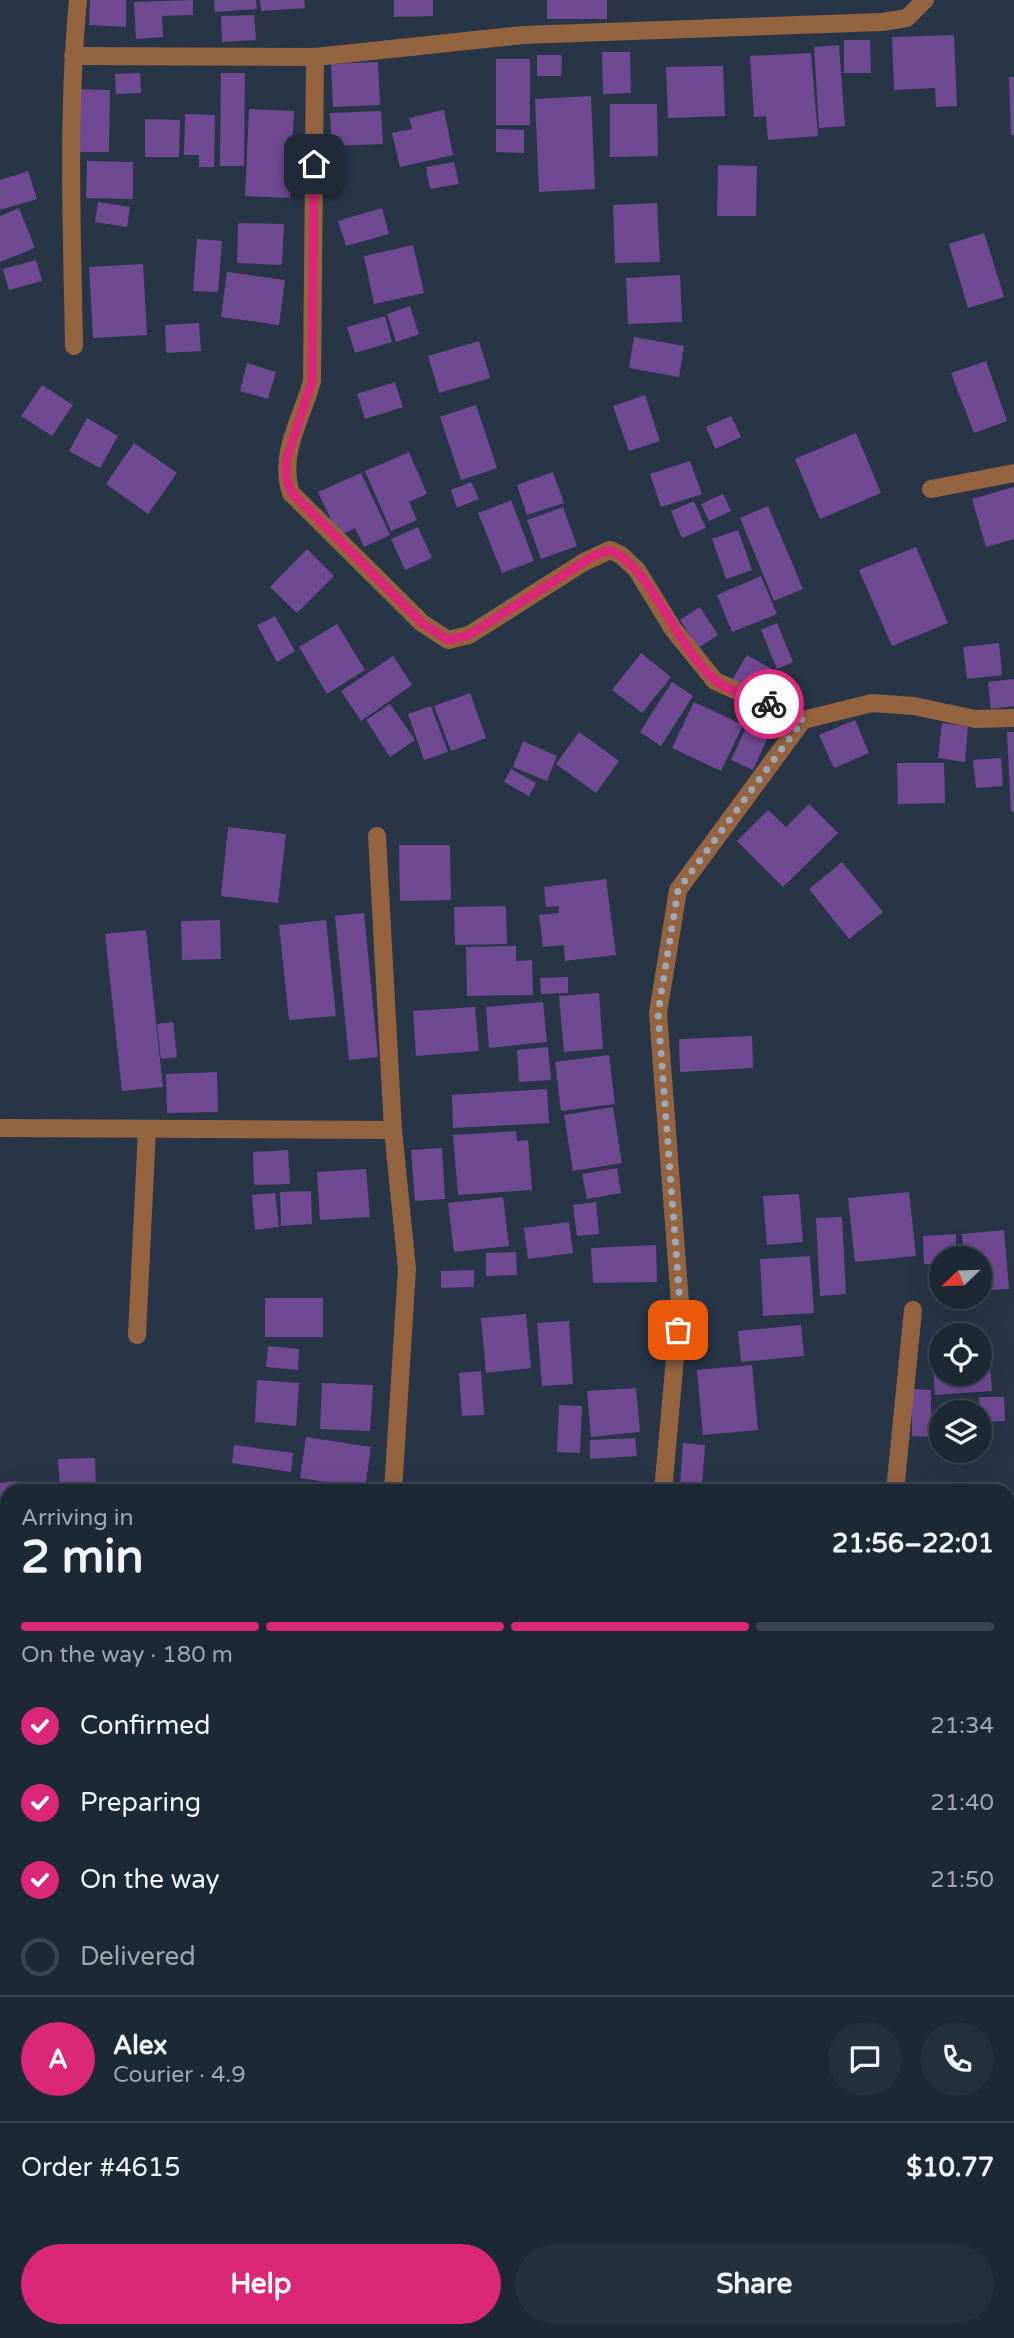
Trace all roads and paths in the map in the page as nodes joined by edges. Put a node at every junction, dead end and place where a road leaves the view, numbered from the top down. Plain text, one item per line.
1 (78, 0) edge
2 (925, 0) edge
3 (73, 56) junction
4 (315, 57) junction
5 (74, 346) dead end
6 (1014, 473) edge
7 (931, 489) dead end
8 (1014, 719) edge
9 (803, 720) junction
10 (377, 836) dead end
11 (0, 1128) edge
12 (147, 1130) junction
13 (393, 1130) junction
14 (913, 1310) dead end
15 (137, 1335) dead end
16 (393, 1484) edge
17 (664, 1484) edge
18 (896, 1484) edge

1 - 3 street
2 - 4 street
3 - 4 street
3 - 5 street
4 - 9 street
6 - 7 street
8 - 9 street
9 - 17 street
10 - 13 street
11 - 12 street
12 - 13 street
12 - 15 street
13 - 16 street
14 - 18 street

